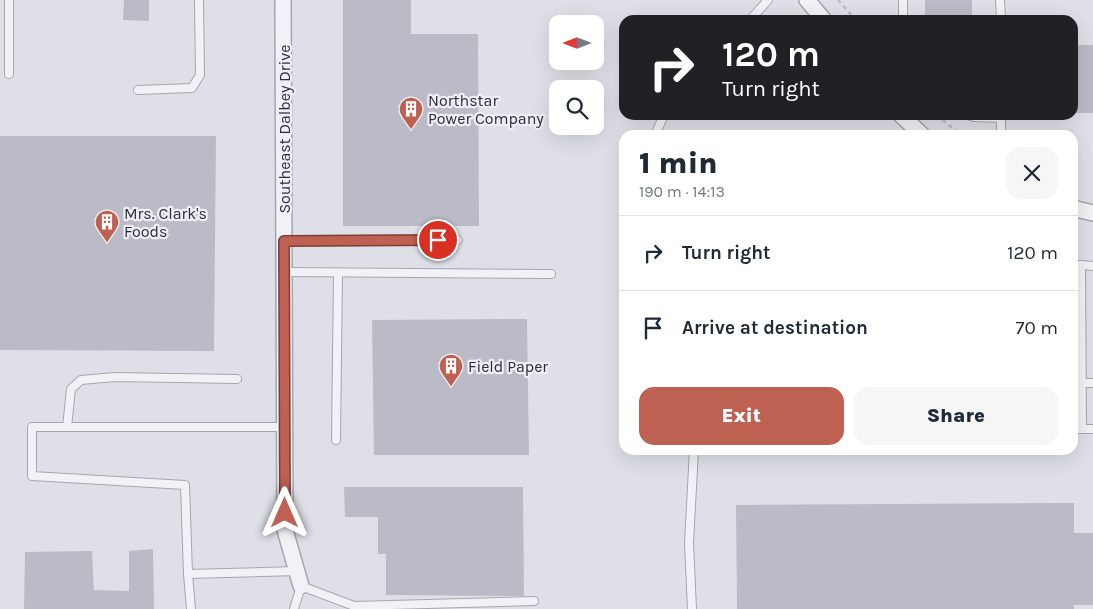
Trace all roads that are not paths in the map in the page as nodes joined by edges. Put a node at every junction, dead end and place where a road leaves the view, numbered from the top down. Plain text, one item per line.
1 (9, 0) edge
2 (199, 0) edge
3 (283, 0) edge
4 (768, 0) edge
5 (807, 0) edge
6 (904, 0) edge
7 (1000, 0) edge
8 (754, 15) edge
9 (820, 15) edge
10 (903, 15) edge
11 (1000, 15) edge
12 (9, 74) dead end
13 (138, 90) dead end
14 (906, 120) edge
15 (917, 130) edge
16 (1078, 209) edge
17 (1093, 212) edge
18 (458, 240) dead end
19 (284, 241) junction
20 (1078, 265) edge
21 (1093, 266) edge
22 (284, 272) junction
23 (338, 273) junction
24 (551, 274) dead end
25 (1078, 289) edge
26 (237, 379) dead end
27 (1082, 383) junction
28 (1093, 383) edge
29 (67, 427) junction
30 (284, 427) junction
31 (1078, 429) edge
32 (1082, 429) junction
33 (1093, 429) edge
34 (336, 440) dead end
35 (694, 455) edge
36 (188, 574) junction
37 (299, 579) junction
38 (534, 601) dead end
39 (191, 609) edge
40 (294, 609) edge
41 (692, 609) edge

1 - 12 lane
2 - 13 lane
3 - 19 street, Southeast Dalbey Drive
4 - 8 lane
5 - 9 street
6 - 10 lane
7 - 11 lane
14 - 15 street
16 - 17 street
18 - 19 lane
19 - 22 street, Southeast Dalbey Drive
20 - 21 lane
22 - 23 lane
22 - 30 street, Southeast Dalbey Drive
23 - 24 lane
23 - 34 lane
25 - 27 lane
26 - 29 lane
27 - 28 lane
27 - 32 lane
29 - 30 lane
29 - 36 lane
30 - 37 street, Southeast Dalbey Drive
31 - 32 lane
32 - 33 lane
35 - 41 lane
36 - 37 lane
36 - 39 lane
37 - 38 lane
37 - 40 lane

